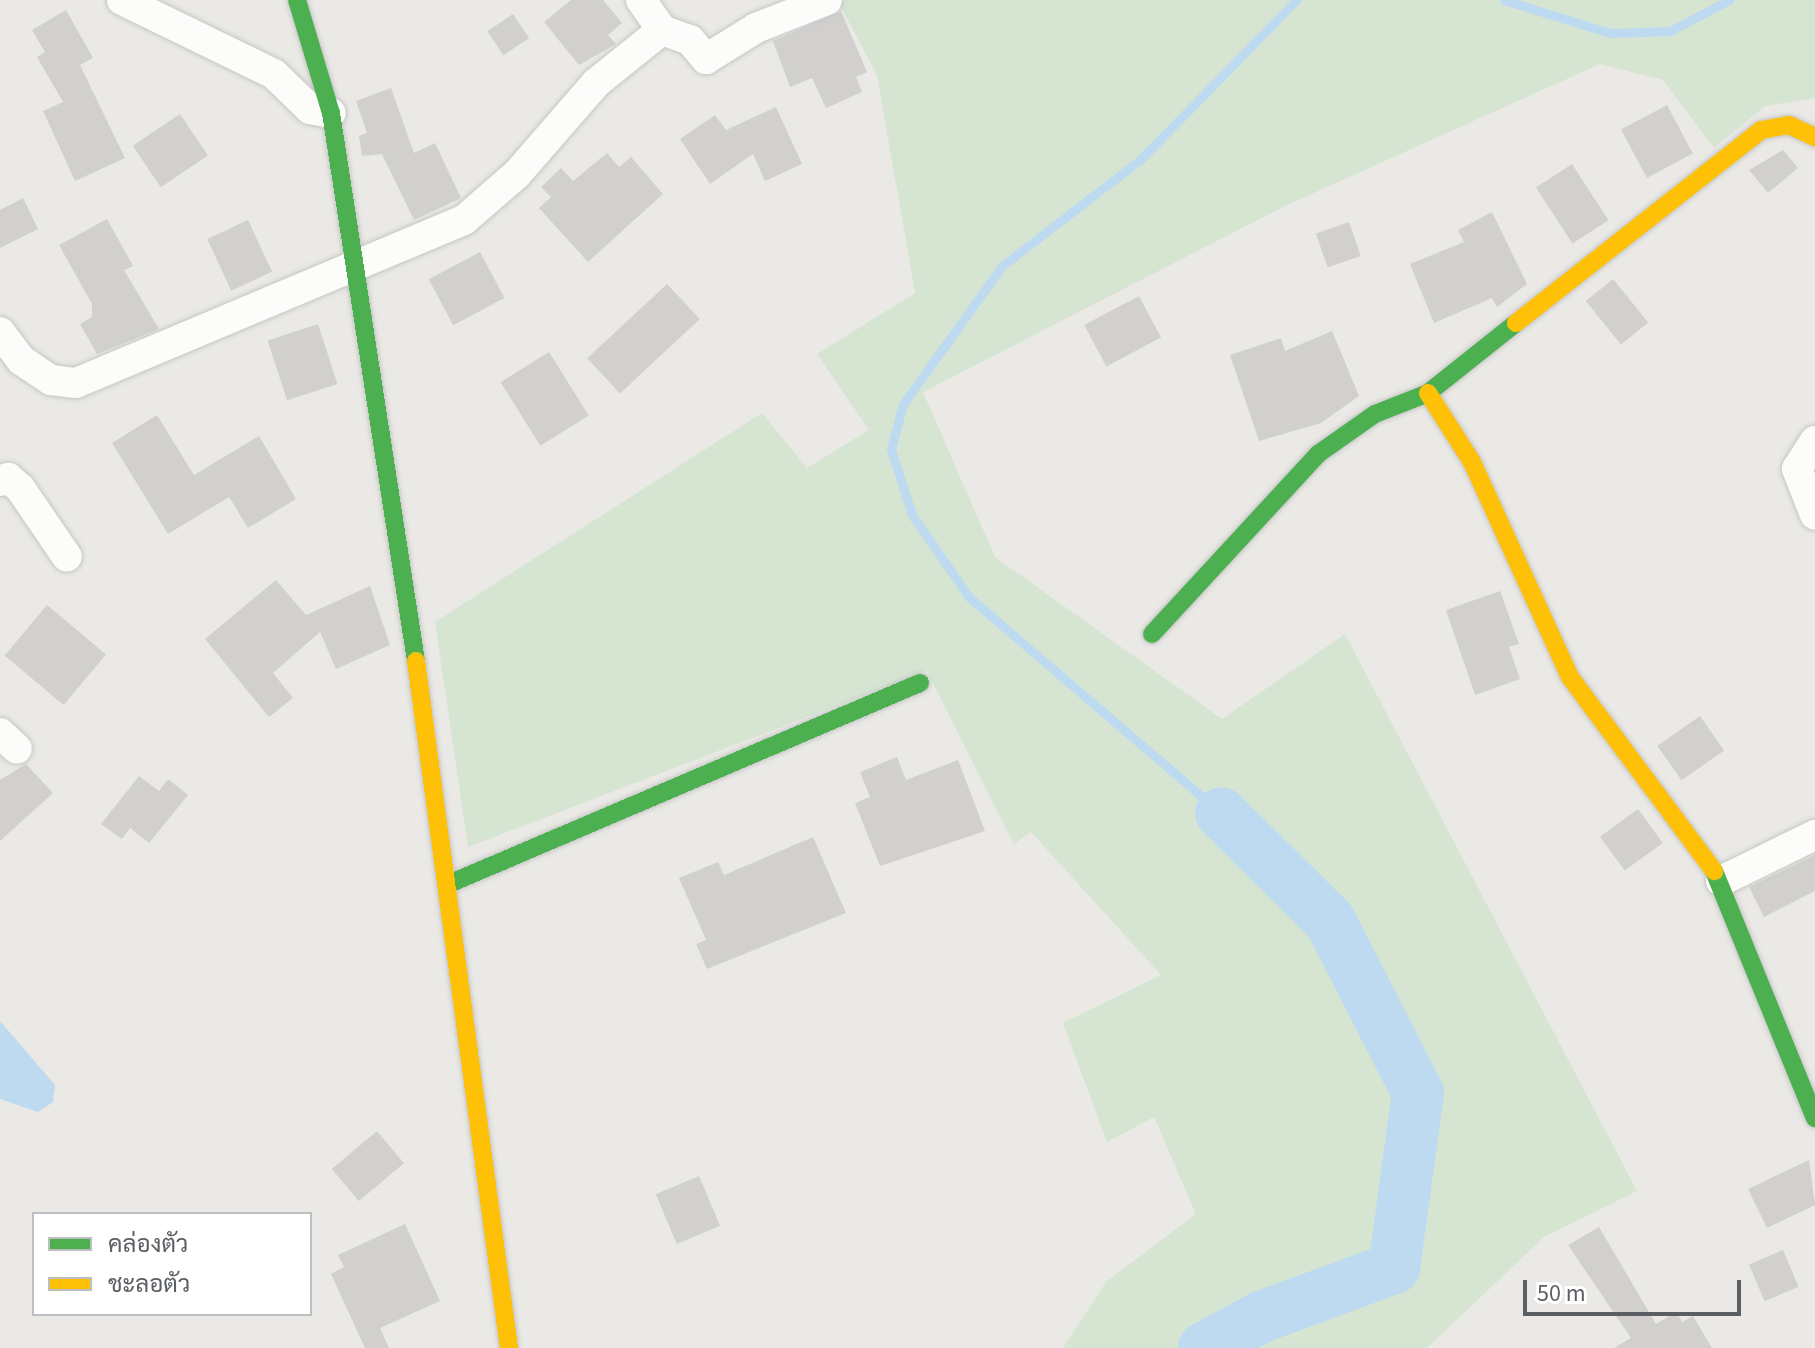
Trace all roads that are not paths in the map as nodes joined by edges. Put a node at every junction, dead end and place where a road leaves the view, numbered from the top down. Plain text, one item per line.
1 (122, 0) edge
2 (297, 0) edge
3 (641, 0) edge
4 (827, 0) edge
5 (662, 30) junction
6 (331, 113) junction
7 (1815, 137) edge
8 (354, 261) junction
9 (0, 332) edge
10 (1428, 393) junction
11 (1815, 441) edge
12 (0, 481) edge
13 (1815, 515) edge
14 (67, 557) dead end
15 (1152, 634) dead end
16 (920, 683) dead end
17 (1815, 835) edge
18 (1721, 881) junction
19 (451, 883) junction
20 (1815, 1118) edge
21 (509, 1348) edge

1 - 6 street
2 - 6 street
3 - 5 street
4 - 5 street
5 - 8 street
6 - 8 street
7 - 10 street
8 - 9 street
8 - 19 street
10 - 15 street
10 - 18 street
11 - 13 street
12 - 14 street
16 - 19 street
17 - 18 street
18 - 20 street
19 - 21 street

